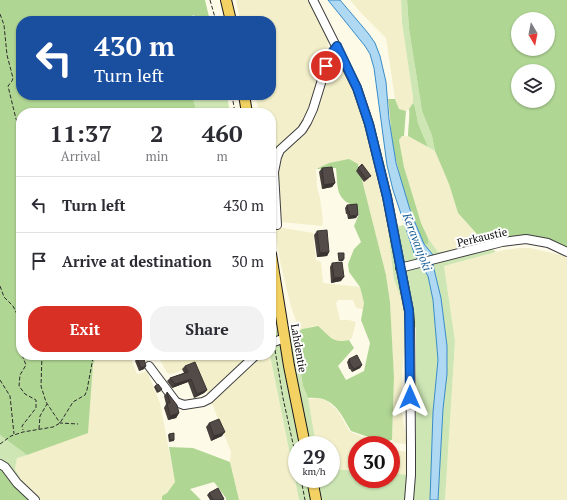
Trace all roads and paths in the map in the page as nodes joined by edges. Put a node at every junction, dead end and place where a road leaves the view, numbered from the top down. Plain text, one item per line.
1 (210, 0) edge
2 (226, 0) edge
3 (313, 0) edge
4 (0, 14) edge
5 (215, 16) edge
6 (230, 16) edge
7 (337, 46) junction
8 (16, 119) edge
9 (276, 157) edge
10 (276, 207) edge
11 (277, 224) dead end
12 (567, 252) edge
13 (400, 268) junction
14 (276, 284) edge
15 (0, 286) edge
16 (16, 312) edge
17 (285, 338) junction
18 (276, 341) edge
19 (24, 360) edge
20 (42, 360) edge
21 (93, 360) edge
22 (251, 360) edge
23 (276, 360) edge
24 (149, 366) dead end
25 (0, 380) edge
26 (47, 404) junction
27 (60, 423) junction
28 (78, 424) dead end
29 (39, 429) junction
30 (23, 432) junction
31 (14, 434) junction
32 (291, 436) edge
33 (303, 436) edge
34 (0, 444) edge
35 (0, 464) edge
36 (303, 488) edge
37 (314, 488) edge
38 (35, 500) edge
39 (305, 500) edge
40 (316, 500) edge
41 (409, 500) edge

1 - 5 path
2 - 6 main road
3 - 7 street
4 - 8 path
7 - 9 street
7 - 13 street
10 - 11 street
12 - 13 street, Perkaustie
13 - 41 street
14 - 17 main road, Lahdentie
15 - 16 path
17 - 18 street
17 - 33 main road, Lahdentie
19 - 30 path
20 - 26 path
21 - 27 path
22 - 24 street
23 - 32 path
25 - 31 path
26 - 27 path
26 - 29 path
27 - 28 path
27 - 29 path
29 - 30 path
30 - 31 path
31 - 34 path
35 - 38 street
36 - 39 path
37 - 40 main road

